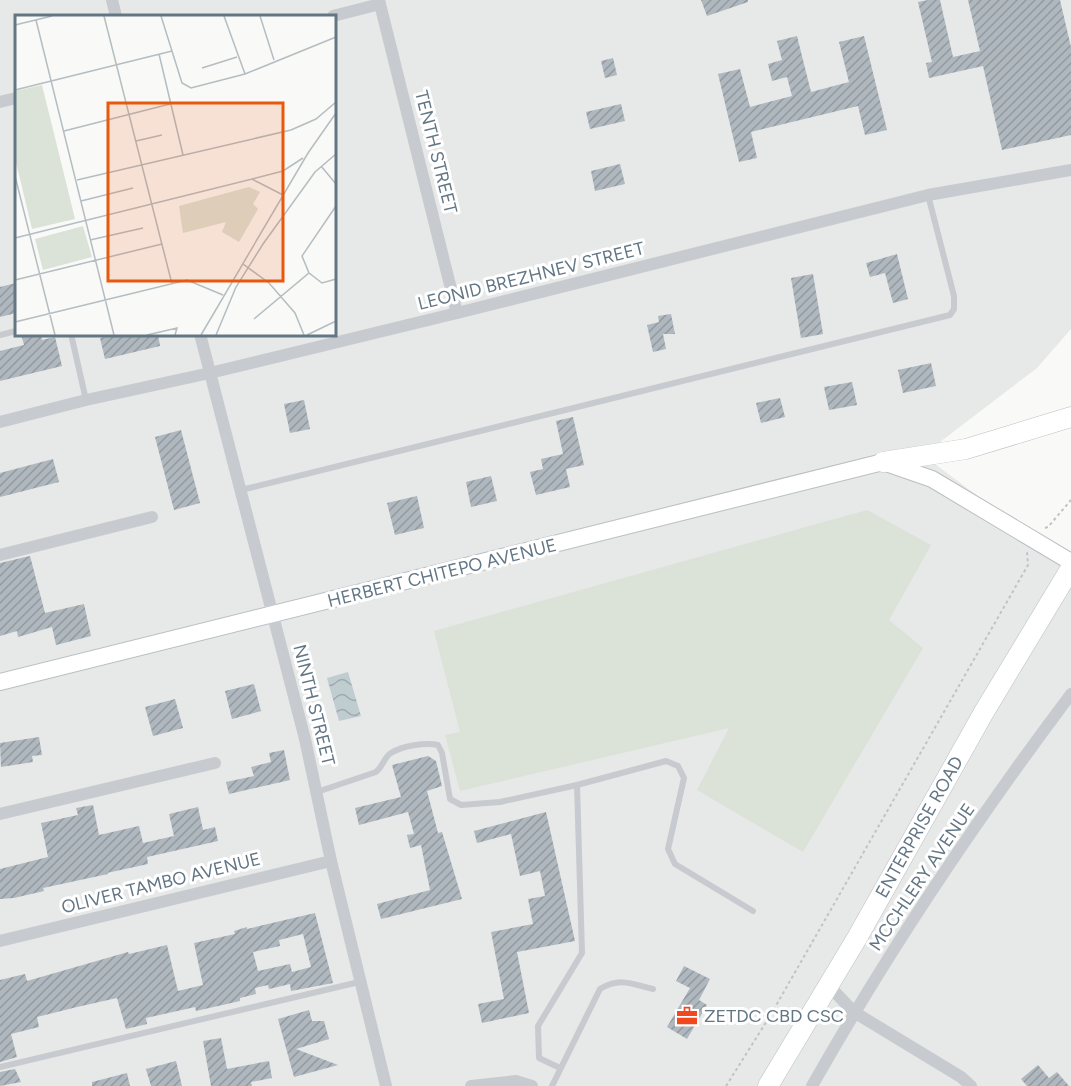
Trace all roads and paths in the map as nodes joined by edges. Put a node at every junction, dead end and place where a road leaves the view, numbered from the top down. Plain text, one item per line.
1 (112, 0) edge
2 (380, 2) edge
3 (116, 15) edge
4 (336, 15) edge
5 (15, 98) edge
6 (0, 102) edge
7 (1071, 170) edge
8 (928, 195) junction
9 (457, 314) junction
10 (15, 331) edge
11 (0, 335) edge
12 (71, 336) edge
13 (201, 336) edge
14 (210, 373) junction
15 (86, 400) junction
16 (1071, 417) edge
17 (0, 422) edge
18 (883, 462) junction
19 (241, 490) junction
20 (1071, 500) edge
21 (152, 517) dead end
22 (1033, 539) junction
23 (0, 555) edge
24 (1071, 562) edge
25 (1071, 568) edge
26 (272, 615) junction
27 (0, 682) edge
28 (1071, 694) edge
29 (215, 763) dead end
30 (577, 785) junction
31 (316, 792) junction
32 (0, 814) edge
33 (331, 861) junction
34 (753, 911) dead end
35 (0, 941) edge
36 (359, 982) junction
37 (829, 986) junction
38 (653, 989) dead end
39 (854, 1012) junction
40 (0, 1067) edge
41 (560, 1068) junction
42 (386, 1086) edge
43 (471, 1086) edge
44 (532, 1086) edge
45 (552, 1086) edge
46 (726, 1086) edge
47 (768, 1086) edge
48 (812, 1086) edge
49 (971, 1086) edge

1 - 3 street
2 - 4 street
2 - 9 street, TENTH STREET
5 - 6 street
7 - 8 street, LEONID BREZHNEV STREET
8 - 9 street, LEONID BREZHNEV STREET
8 - 19 lane
9 - 14 street, LEONID BREZHNEV STREET
10 - 11 lane
12 - 15 lane
13 - 14 street, NINTH STREET
14 - 15 street, LEONID BREZHNEV STREET
14 - 19 street, NINTH STREET
15 - 17 street, LEONID BREZHNEV STREET
16 - 18 highway
18 - 22 main road
18 - 26 main road, HERBERT CHITEPO AVENUE
19 - 26 street, NINTH STREET
20 - 22 path
21 - 23 street
22 - 24 main road
22 - 46 path
25 - 37 highway, ENTERPRISE ROAD
26 - 27 main road, HERBERT CHITEPO AVENUE
26 - 31 street, NINTH STREET
28 - 39 street, MCCHLERY AVENUE
29 - 32 street
30 - 31 lane
30 - 34 lane
30 - 41 lane
31 - 33 street, NINTH STREET
33 - 35 street, OLIVER TAMBO AVENUE
33 - 36 street, NINTH STREET
36 - 40 lane
36 - 42 street, NINTH STREET
37 - 39 street
37 - 47 highway, ENTERPRISE ROAD
38 - 41 lane
39 - 48 street, MCCHLERY AVENUE
39 - 49 street
41 - 45 lane
43 - 44 street

